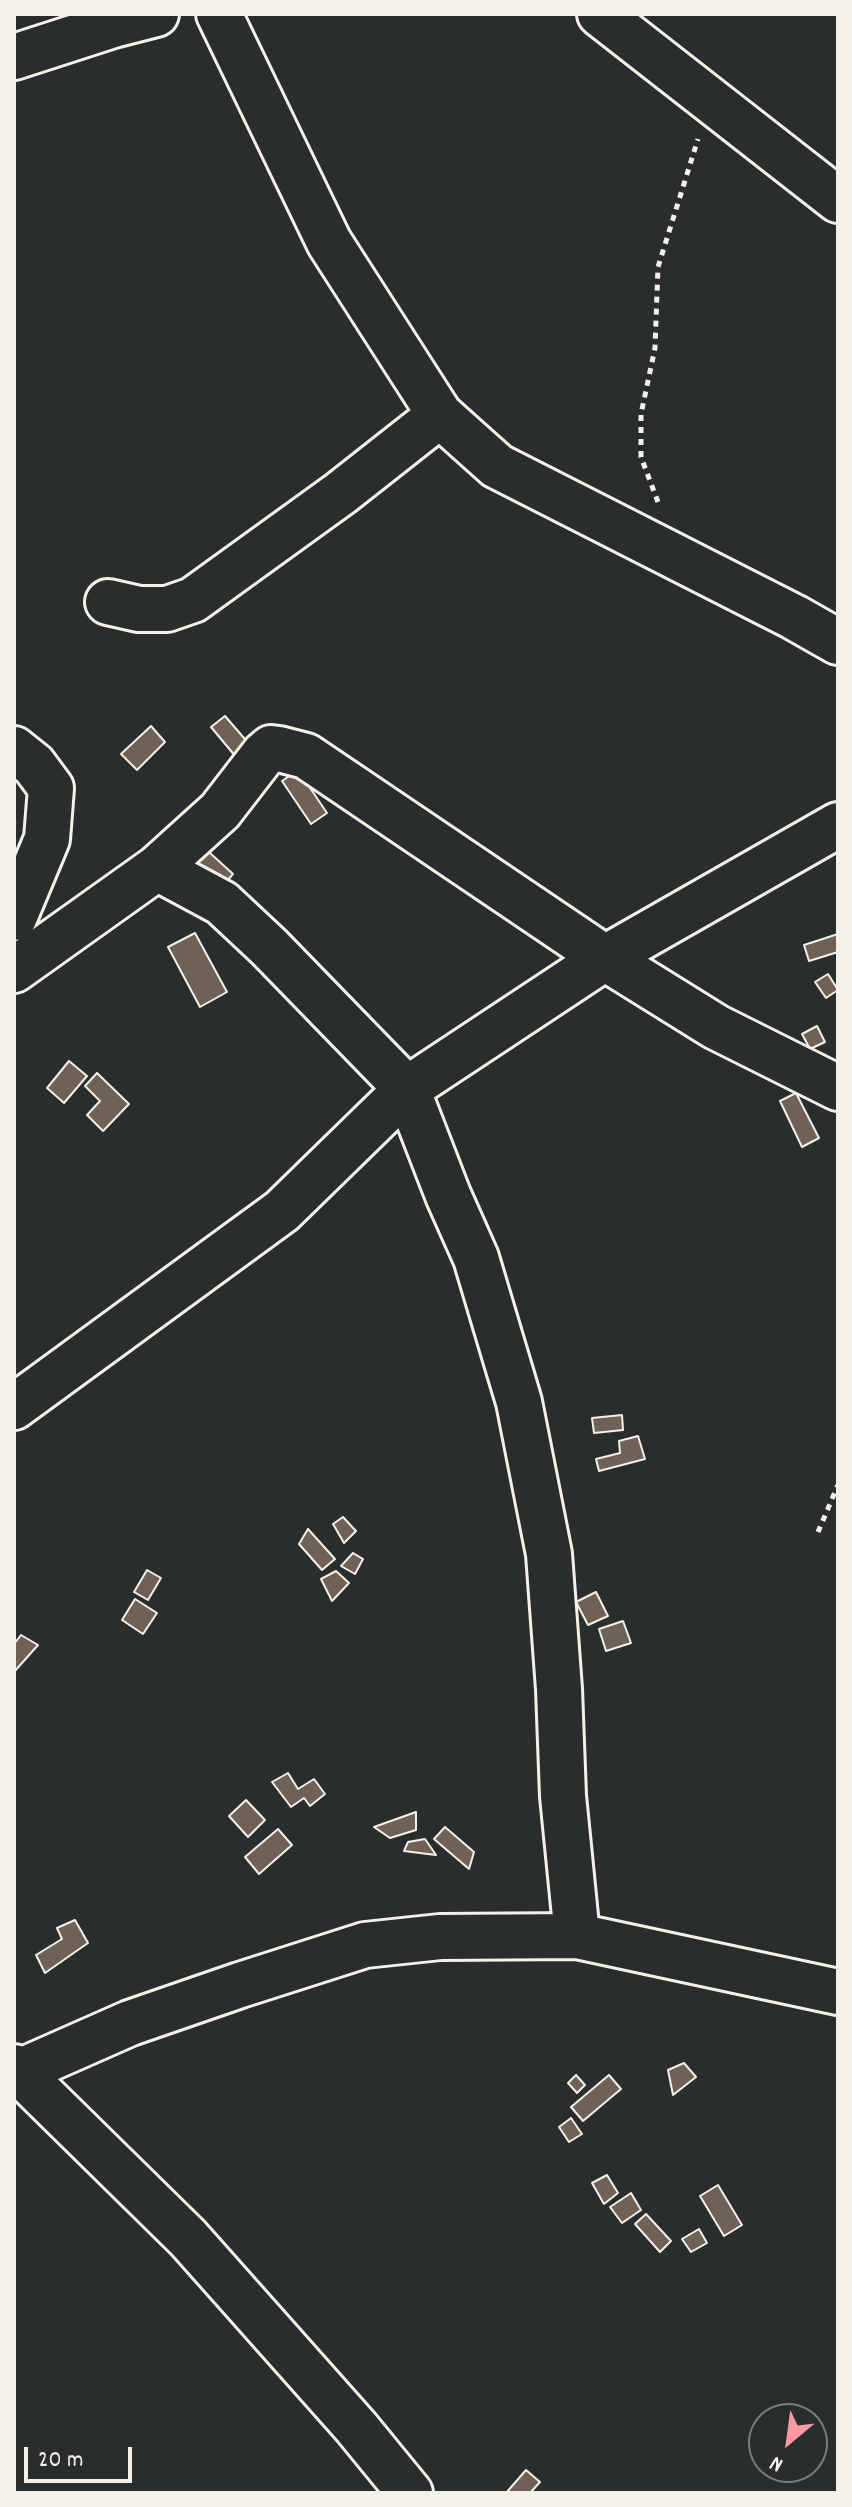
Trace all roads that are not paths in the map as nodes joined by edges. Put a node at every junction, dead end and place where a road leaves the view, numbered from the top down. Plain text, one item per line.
1 (156, 14) edge
2 (219, 14) edge
3 (600, 14) edge
4 (14, 57) edge
5 (838, 200) edge
6 (440, 415) junction
7 (108, 602) dead end
8 (838, 642) edge
9 (14, 749) edge
10 (838, 825) edge
11 (157, 868) junction
12 (14, 918) edge
13 (605, 958) junction
14 (14, 970) edge
15 (838, 1088) edge
16 (407, 1089) junction
17 (14, 1407) edge
18 (577, 1936) junction
19 (838, 1992) edge
20 (17, 2070) edge
21 (410, 2493) edge

1 - 4 street
2 - 6 street
3 - 5 street
6 - 7 street
6 - 8 street
9 - 12 street
10 - 13 street
11 - 13 street
11 - 14 street
11 - 16 street
13 - 15 street
13 - 16 street
16 - 17 street
16 - 18 street
18 - 19 street
18 - 20 street
20 - 21 street

